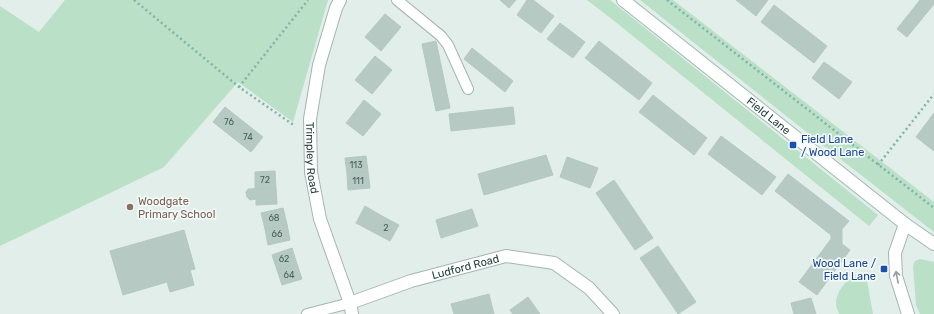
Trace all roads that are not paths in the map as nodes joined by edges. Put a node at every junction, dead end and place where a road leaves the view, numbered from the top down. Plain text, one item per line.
1 (340, 0) edge
2 (397, 0) edge
3 (623, 0) edge
4 (468, 89) dead end
5 (905, 224) junction
6 (934, 244) edge
7 (351, 309) edge
8 (307, 314) edge
9 (613, 314) edge
10 (908, 314) edge

1 - 7 street, Trimpley Road
2 - 4 lane
3 - 5 street, Field Lane
5 - 6 street, Field Lane
10 -> 5 street
7 - 8 lane
7 - 9 street, Ludford Road

